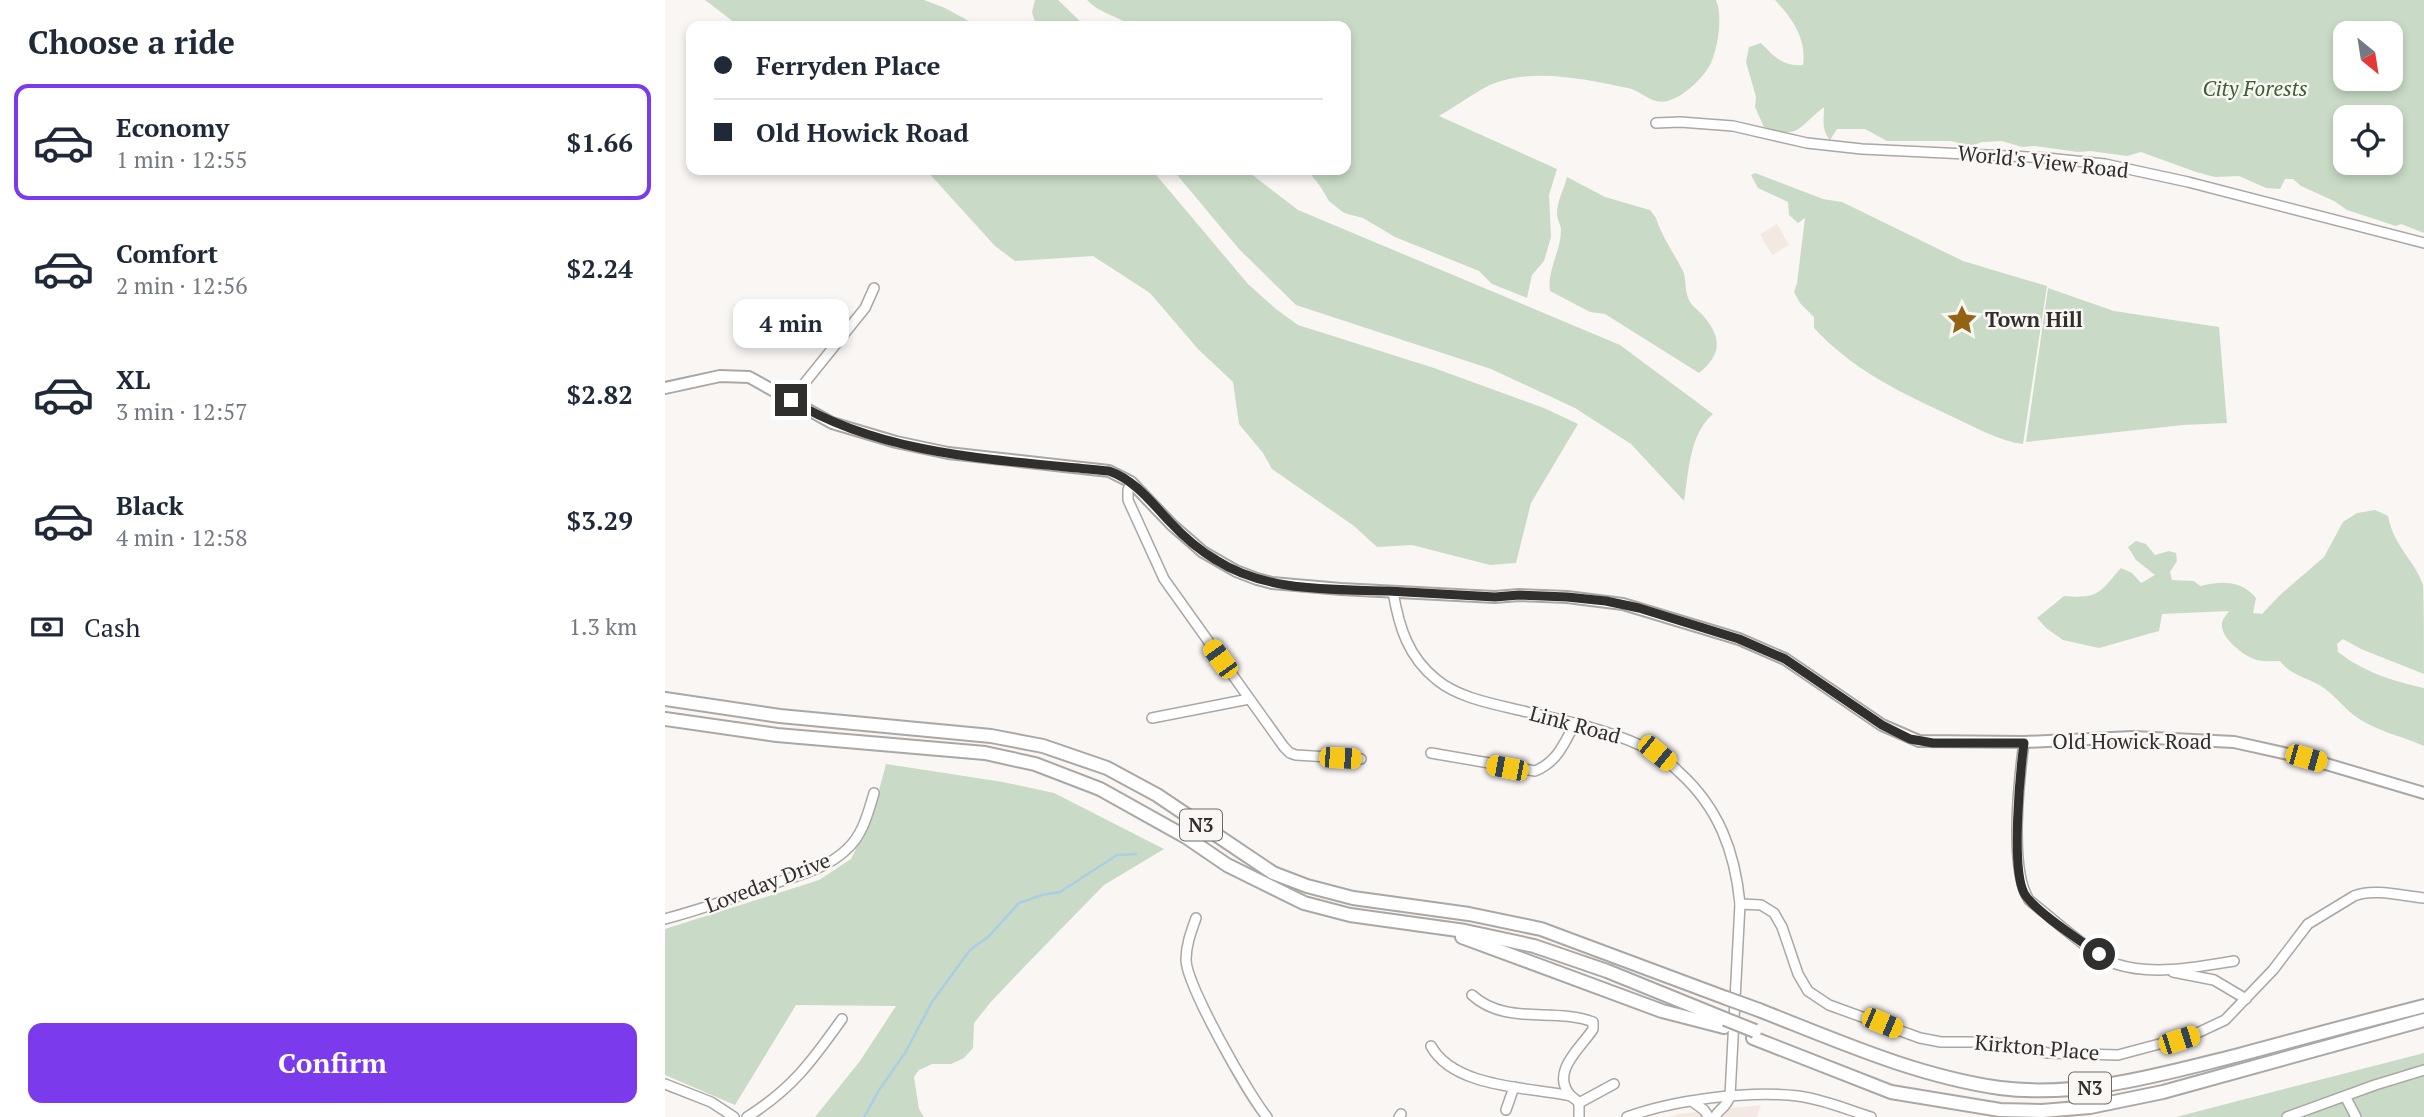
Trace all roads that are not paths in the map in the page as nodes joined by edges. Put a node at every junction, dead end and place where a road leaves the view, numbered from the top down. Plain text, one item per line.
1 (1656, 123) dead end
2 (2424, 243) edge
3 (874, 288) dead end
4 (665, 388) edge
5 (791, 400) junction
6 (1131, 482) junction
7 (1393, 592) junction
8 (665, 699) edge
9 (1249, 699) junction
10 (1152, 718) dead end
11 (669, 719) edge
12 (1574, 723) junction
13 (2024, 743) junction
14 (1431, 753) dead end
15 (1361, 759) dead end
16 (874, 793) dead end
17 (2424, 793) edge
18 (2424, 898) edge
19 (1740, 904) junction
20 (1196, 918) dead end
21 (665, 919) edge
22 (2234, 961) dead end
23 (2153, 969) junction
24 (1472, 995) dead end
25 (2246, 999) junction
26 (2424, 1006) edge
27 (842, 1018) dead end
28 (2424, 1020) edge
29 (1431, 1046) dead end
30 (2424, 1070) edge
31 (665, 1084) edge
32 (1614, 1084) dead end
33 (1514, 1087) junction
34 (1571, 1096) junction
35 (1730, 1096) junction
36 (2345, 1096) junction
37 (1692, 1101) junction
38 (1579, 1103) junction
39 (1506, 1110) dead end
40 (1726, 1112) edge
41 (734, 1117) edge
42 (747, 1117) edge
43 (1267, 1117) edge
44 (1579, 1117) edge
45 (1627, 1117) edge
46 (1709, 1117) edge
47 (1715, 1117) edge
48 (1871, 1117) edge
49 (2287, 1117) edge
50 (2355, 1117) edge

1 - 2 street, World's View Road
3 - 5 street
4 - 5 main road, Old Howick Road
5 - 6 main road, Old Howick Road
6 - 7 main road, Old Howick Road
6 - 9 street
7 - 12 street, Link Road
7 - 13 main road, Old Howick Road
8 - 26 highway, N3, bridge
9 - 10 street
9 - 15 street
11 - 28 highway, N3, bridge
12 - 14 street
12 - 19 street, Link Road
13 - 17 main road, Old Howick Road
13 - 23 street
16 - 21 street, Loveday Drive
18 - 25 street, Kirkton Place
19 - 25 street, Kirkton Place
19 - 35 street, Link Road
20 - 43 street
22 - 23 street
23 - 25 street
24 - 34 street
27 - 42 street
29 - 33 street
30 - 36 street
31 - 41 street
32 - 38 street
33 - 34 street
33 - 39 street
34 - 38 street
35 - 37 street
35 - 40 street, Link Road
35 - 48 street
36 - 49 street
36 - 50 street
37 - 45 street
37 - 46 street
38 - 44 street
40 - 47 street

